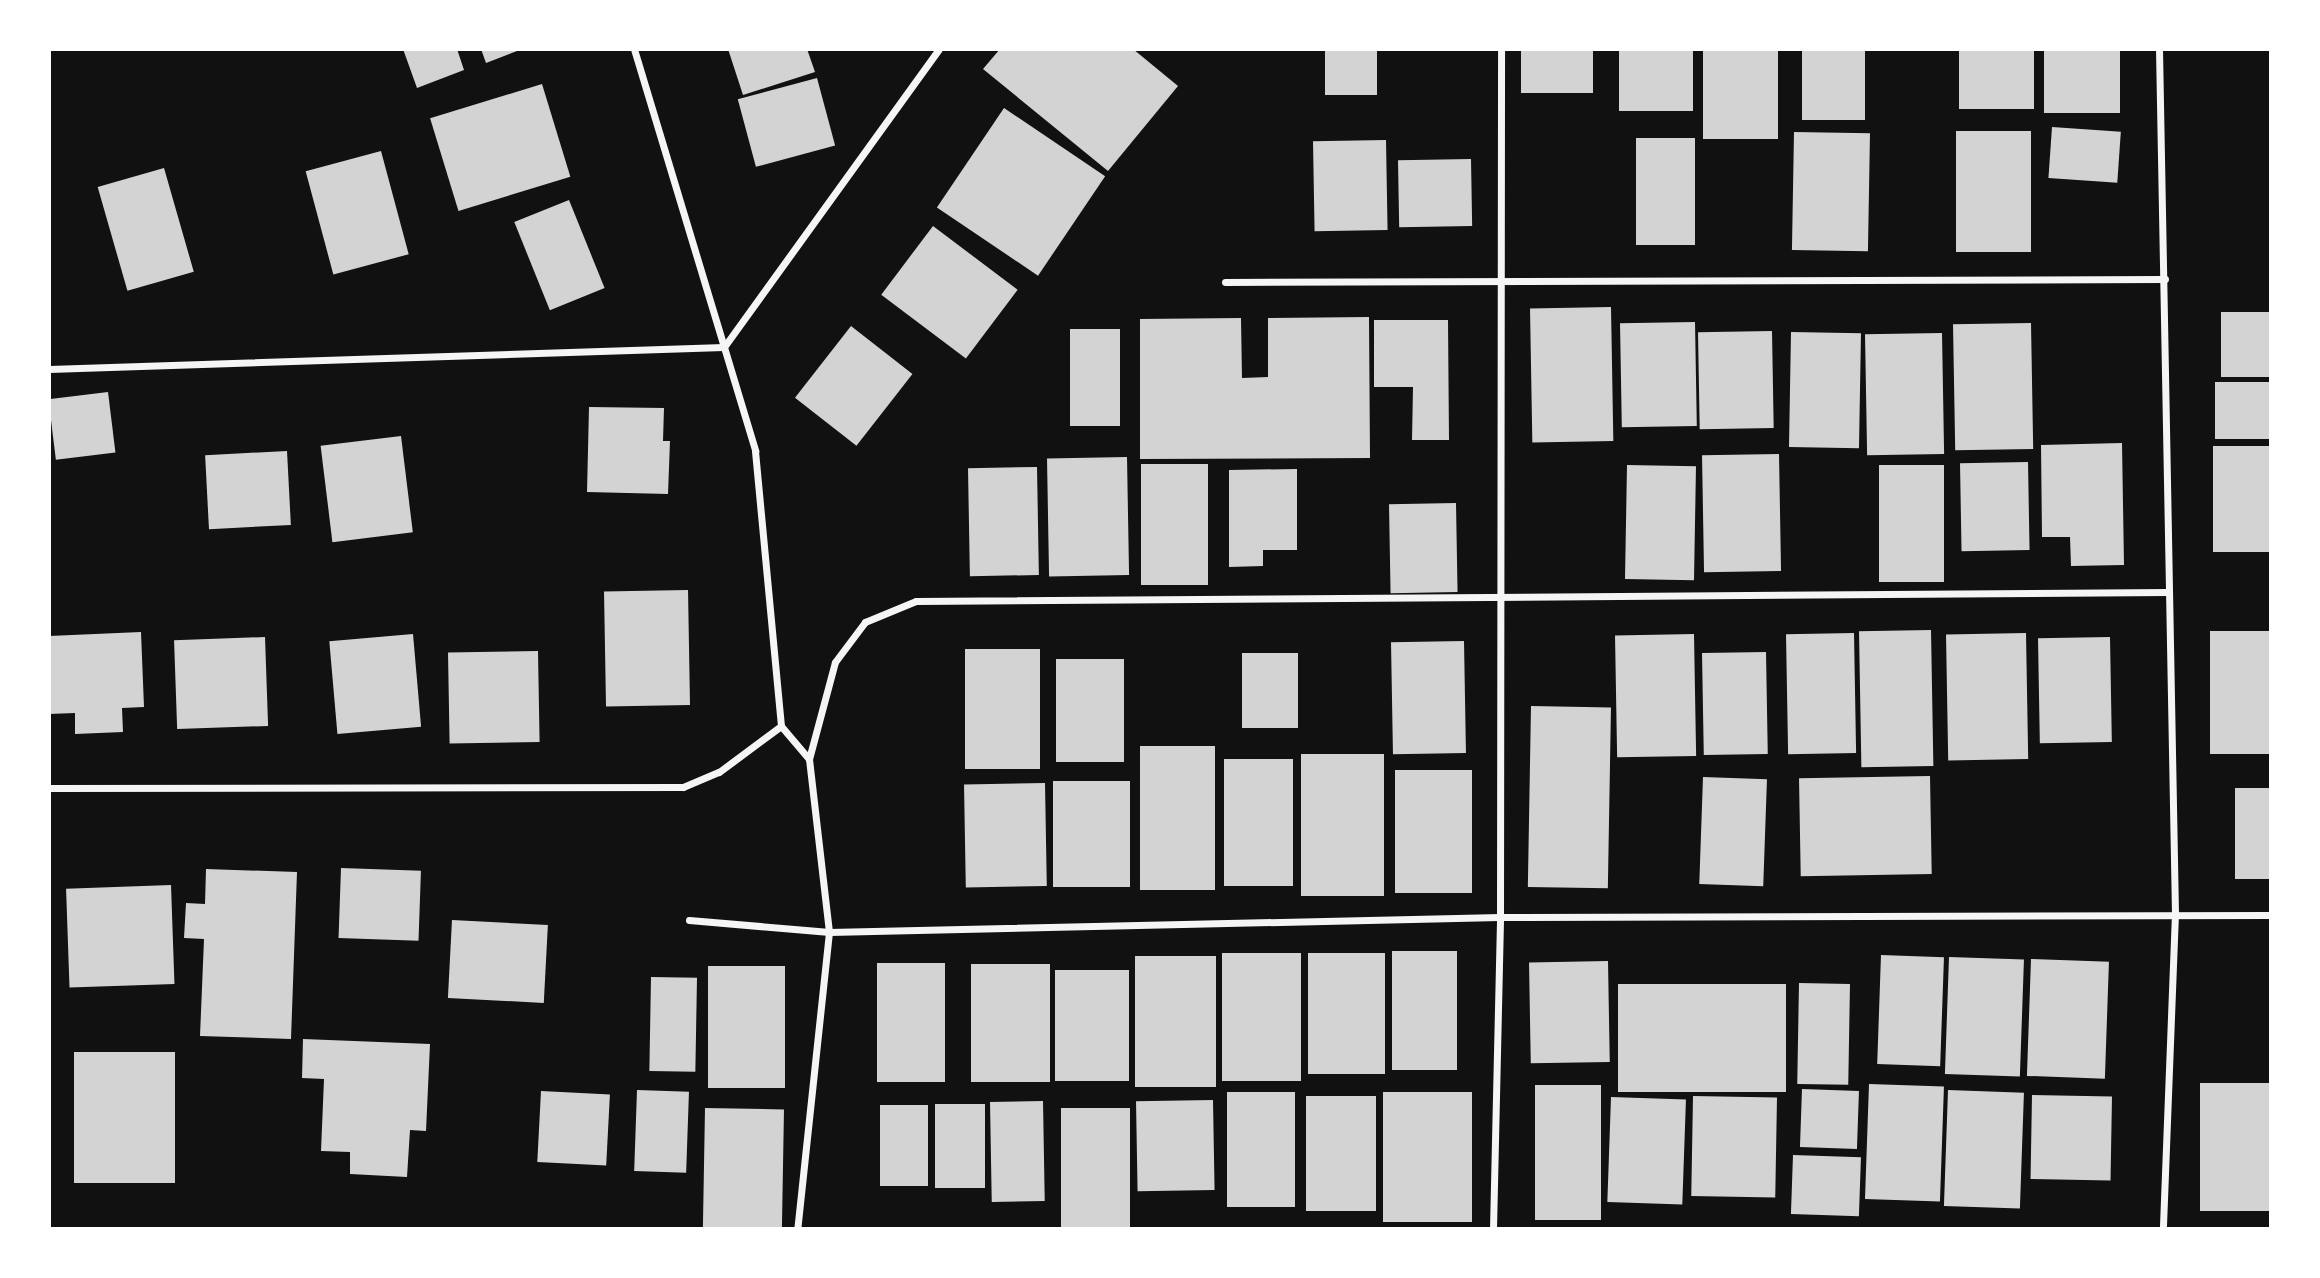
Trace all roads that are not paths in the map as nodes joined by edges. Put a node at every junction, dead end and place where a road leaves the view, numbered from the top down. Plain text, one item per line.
1 (634, 49) edge
2 (939, 49) edge
3 (1501, 49) edge
4 (2159, 49) edge
5 (2165, 279) junction
6 (1501, 281) junction
7 (1225, 282) dead end
8 (724, 348) junction
9 (49, 369) edge
10 (2168, 592) junction
11 (1500, 599) junction
12 (780, 726) junction
13 (809, 759) junction
14 (49, 788) edge
15 (2175, 913) junction
16 (2271, 915) edge
17 (1500, 917) junction
18 (689, 920) dead end
19 (829, 932) junction
20 (797, 1229) edge
21 (1493, 1229) edge
22 (2163, 1229) edge

1 - 8 street
2 - 8 street
3 - 6 street
4 - 5 street
5 - 6 street
5 - 10 street
6 - 7 street
6 - 11 street
8 - 9 street
8 - 12 street
10 - 11 street
10 - 15 street
11 - 13 street
11 - 17 street
12 - 13 street
12 - 14 street
13 - 19 street
15 - 16 street
15 - 17 street
15 - 22 street
17 - 19 street
17 - 21 street
18 - 19 street
19 - 20 street

